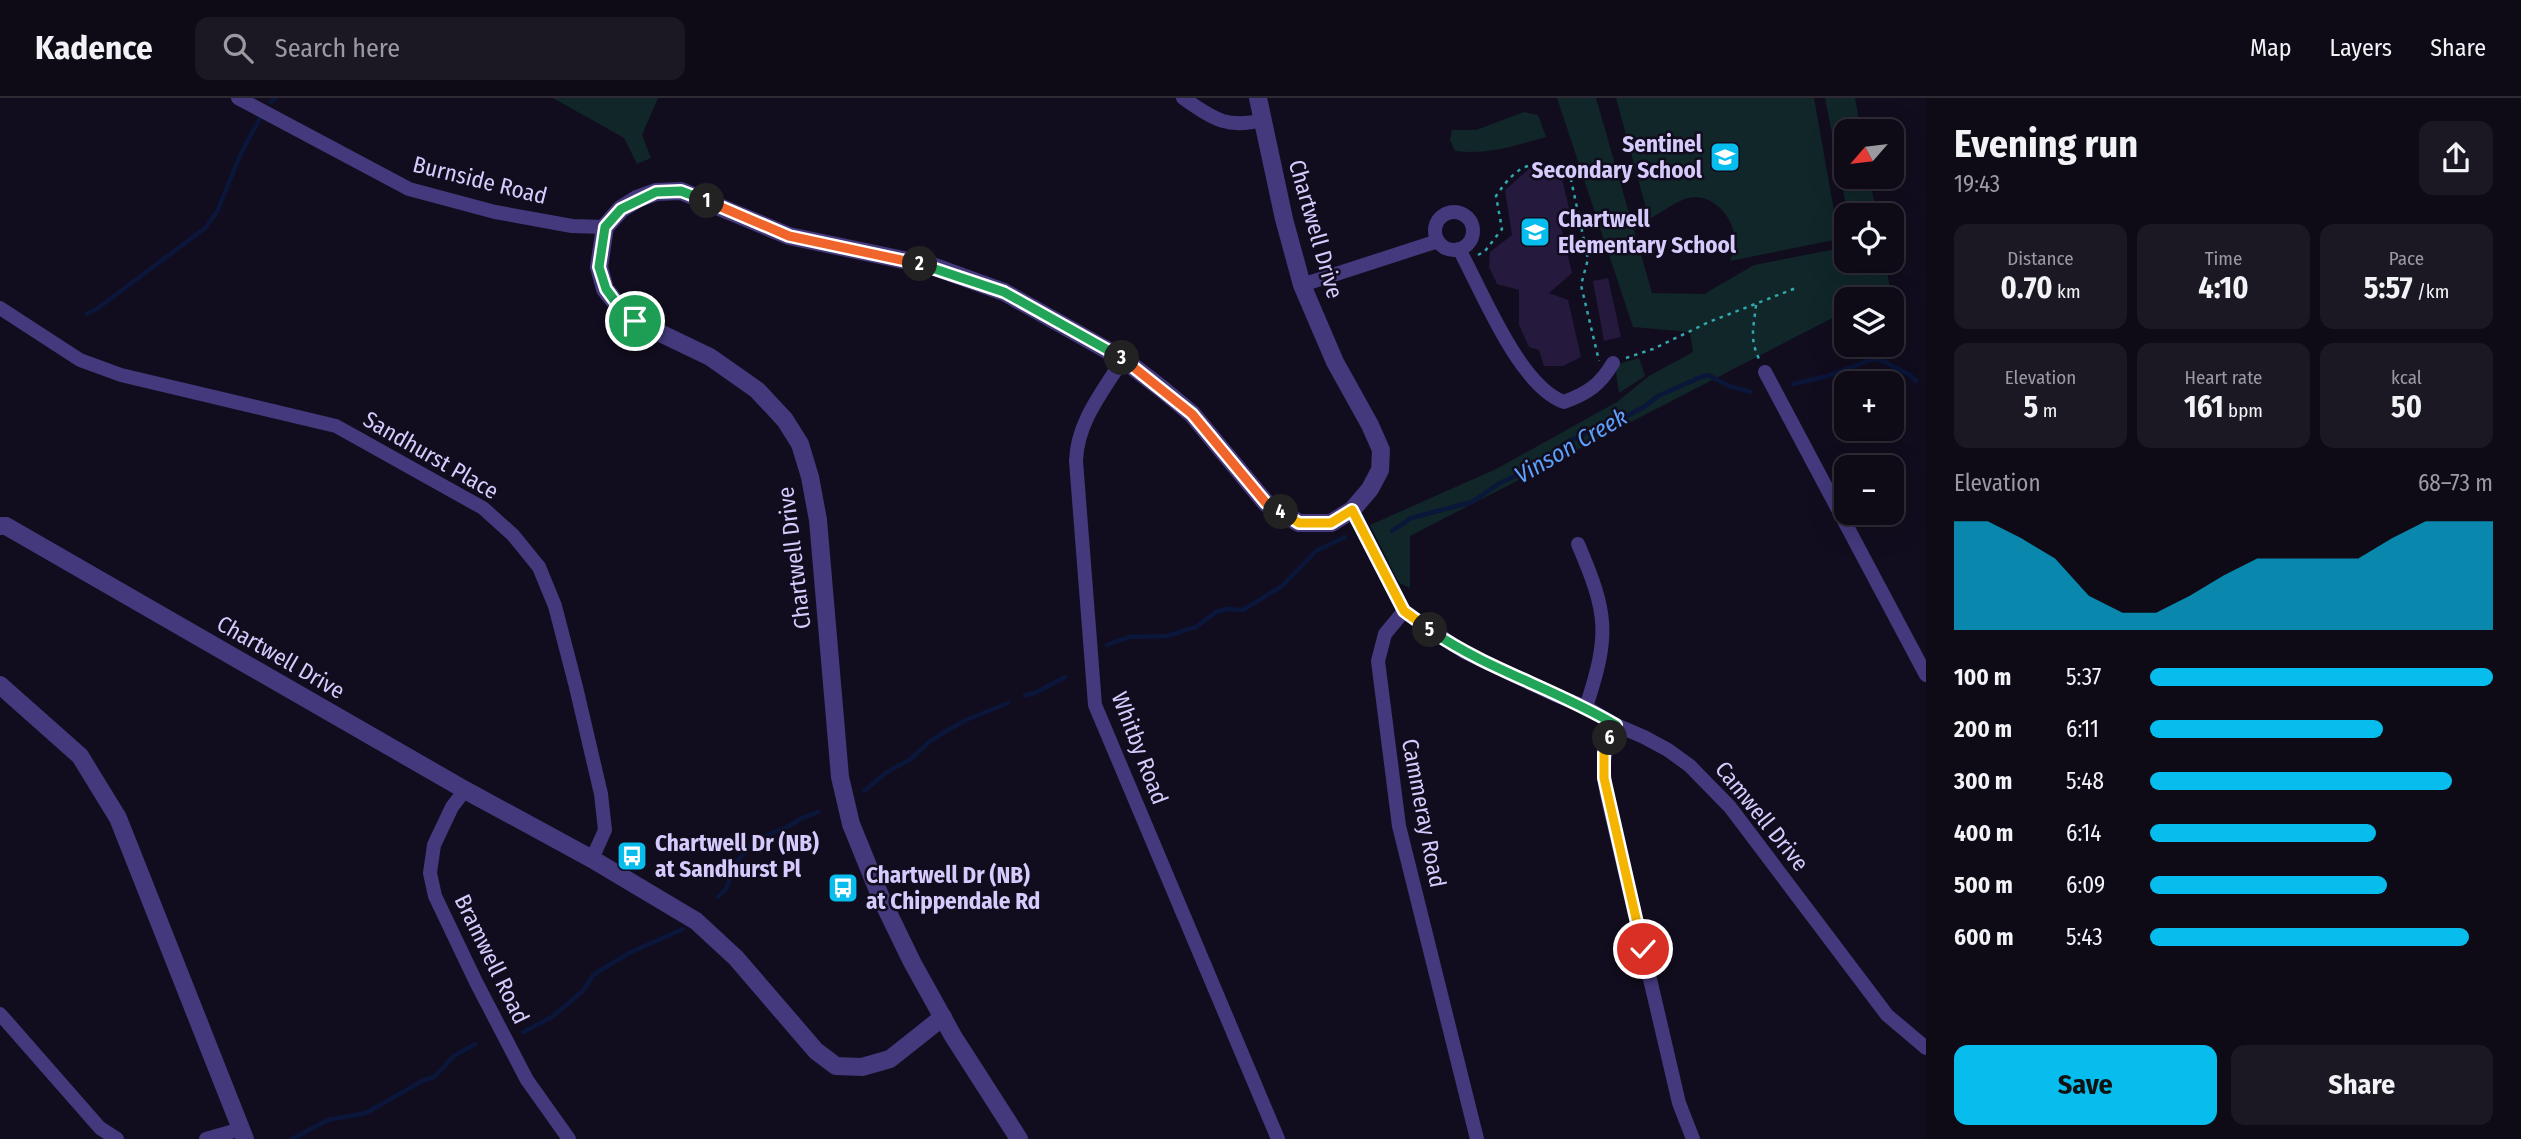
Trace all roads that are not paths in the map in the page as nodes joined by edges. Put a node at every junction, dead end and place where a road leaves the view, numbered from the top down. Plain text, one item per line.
1 (238, 98) edge
2 (1183, 98) edge
3 (1258, 98) edge
4 (1263, 120) junction
5 (605, 227) junction
6 (1438, 241) junction
7 (1462, 255) junction
8 (1302, 285) junction
9 (0, 308) edge
10 (1123, 359) junction
11 (1613, 363) road end
12 (1765, 372) road end
13 (1352, 510) junction
14 (0, 526) edge
15 (1578, 544) dead end
16 (1404, 611) junction
17 (1926, 675) edge
18 (0, 685) edge
19 (1586, 707) junction
20 (1616, 725) junction
21 (465, 790) junction
22 (592, 859) junction
23 (0, 1014) edge
24 (943, 1017) junction
25 (1926, 1048) edge
26 (243, 1134) edge
27 (117, 1139) edge
28 (205, 1139) edge
29 (569, 1139) edge
30 (1019, 1139) edge
31 (1278, 1139) edge
32 (1477, 1139) edge
33 (1693, 1139) edge

1 - 5 street, Burnside Road
2 - 4 street
3 - 4 street, Chartwell Drive
4 - 8 street, Chartwell Drive
5 - 10 street, Chartwell Drive
5 - 24 street, Chartwell Drive
6 - 7 street
6 - 7 street
6 - 8 street
7 - 11 street
8 - 13 street, Chartwell Drive
9 - 22 street, Sandhurst Place
10 - 13 street, Chartwell Drive
10 - 31 street, Whitby Road
12 - 17 street
13 - 16 street
14 - 21 street, Chartwell Drive
15 - 19 street
16 - 19 street, Camwell Drive
16 - 32 street, Cammeray Road
18 - 26 street
19 - 20 street, Camwell Drive
20 - 25 street, Camwell Drive
20 - 33 street
21 - 22 street, Chartwell Drive
21 - 29 street, Bramwell Road
22 - 24 street, Chartwell Drive
23 - 27 street
24 - 30 street
26 - 28 street

